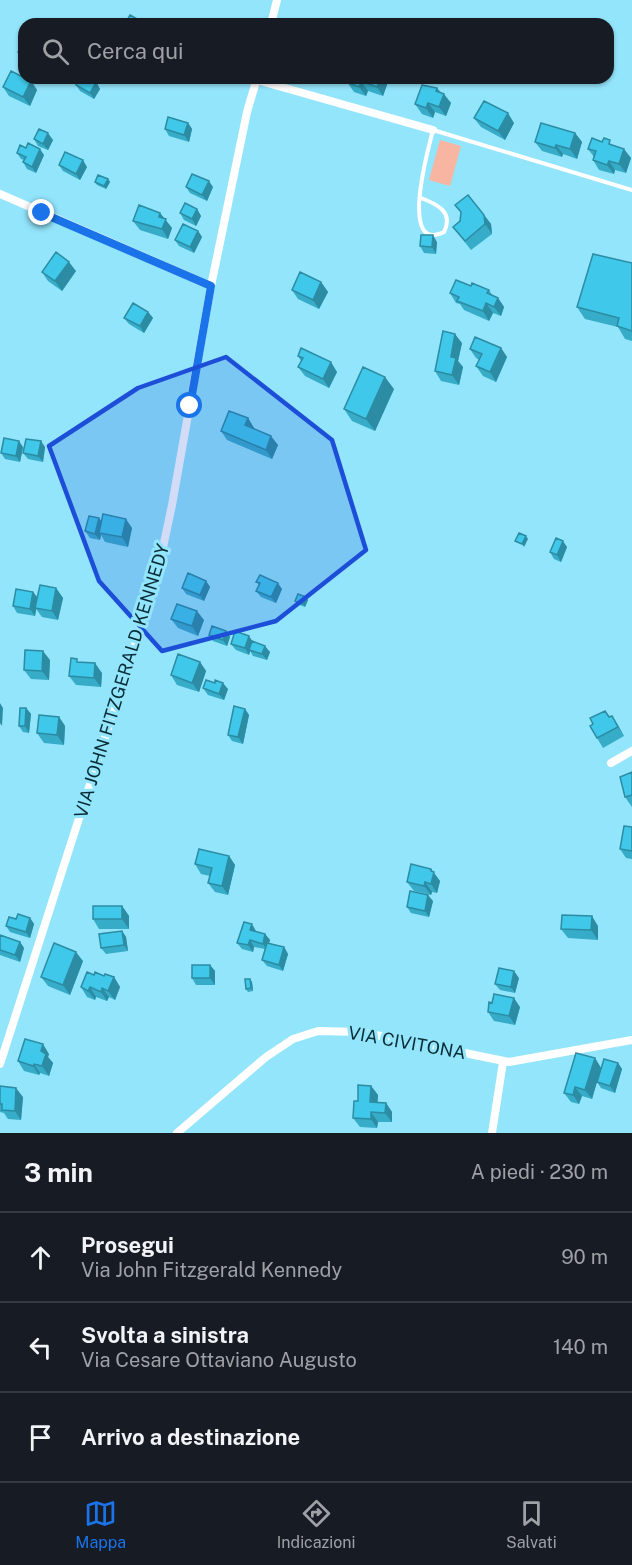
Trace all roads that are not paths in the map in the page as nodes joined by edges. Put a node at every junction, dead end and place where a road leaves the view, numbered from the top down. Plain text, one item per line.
1 (277, 0) edge
2 (272, 18) edge
3 (255, 84) edge
4 (274, 84) edge
5 (433, 130) junction
6 (632, 190) edge
7 (0, 194) edge
8 (421, 198) junction
9 (211, 286) junction
10 (632, 751) edge
11 (611, 763) dead end
12 (632, 1040) edge
13 (503, 1062) junction
14 (0, 1064) edge
15 (177, 1133) edge
16 (492, 1133) edge

1 - 2 street
3 - 9 street, VIA JOHN FITZGERALD KENNEDY
4 - 5 street
5 - 6 lane
5 - 8 lane
7 - 9 street
8 - 8 lane
9 - 14 street, VIA JOHN FITZGERALD KENNEDY
10 - 11 street
12 - 13 street, VIA CIVITONA
13 - 15 street, VIA CIVITONA
13 - 16 street

